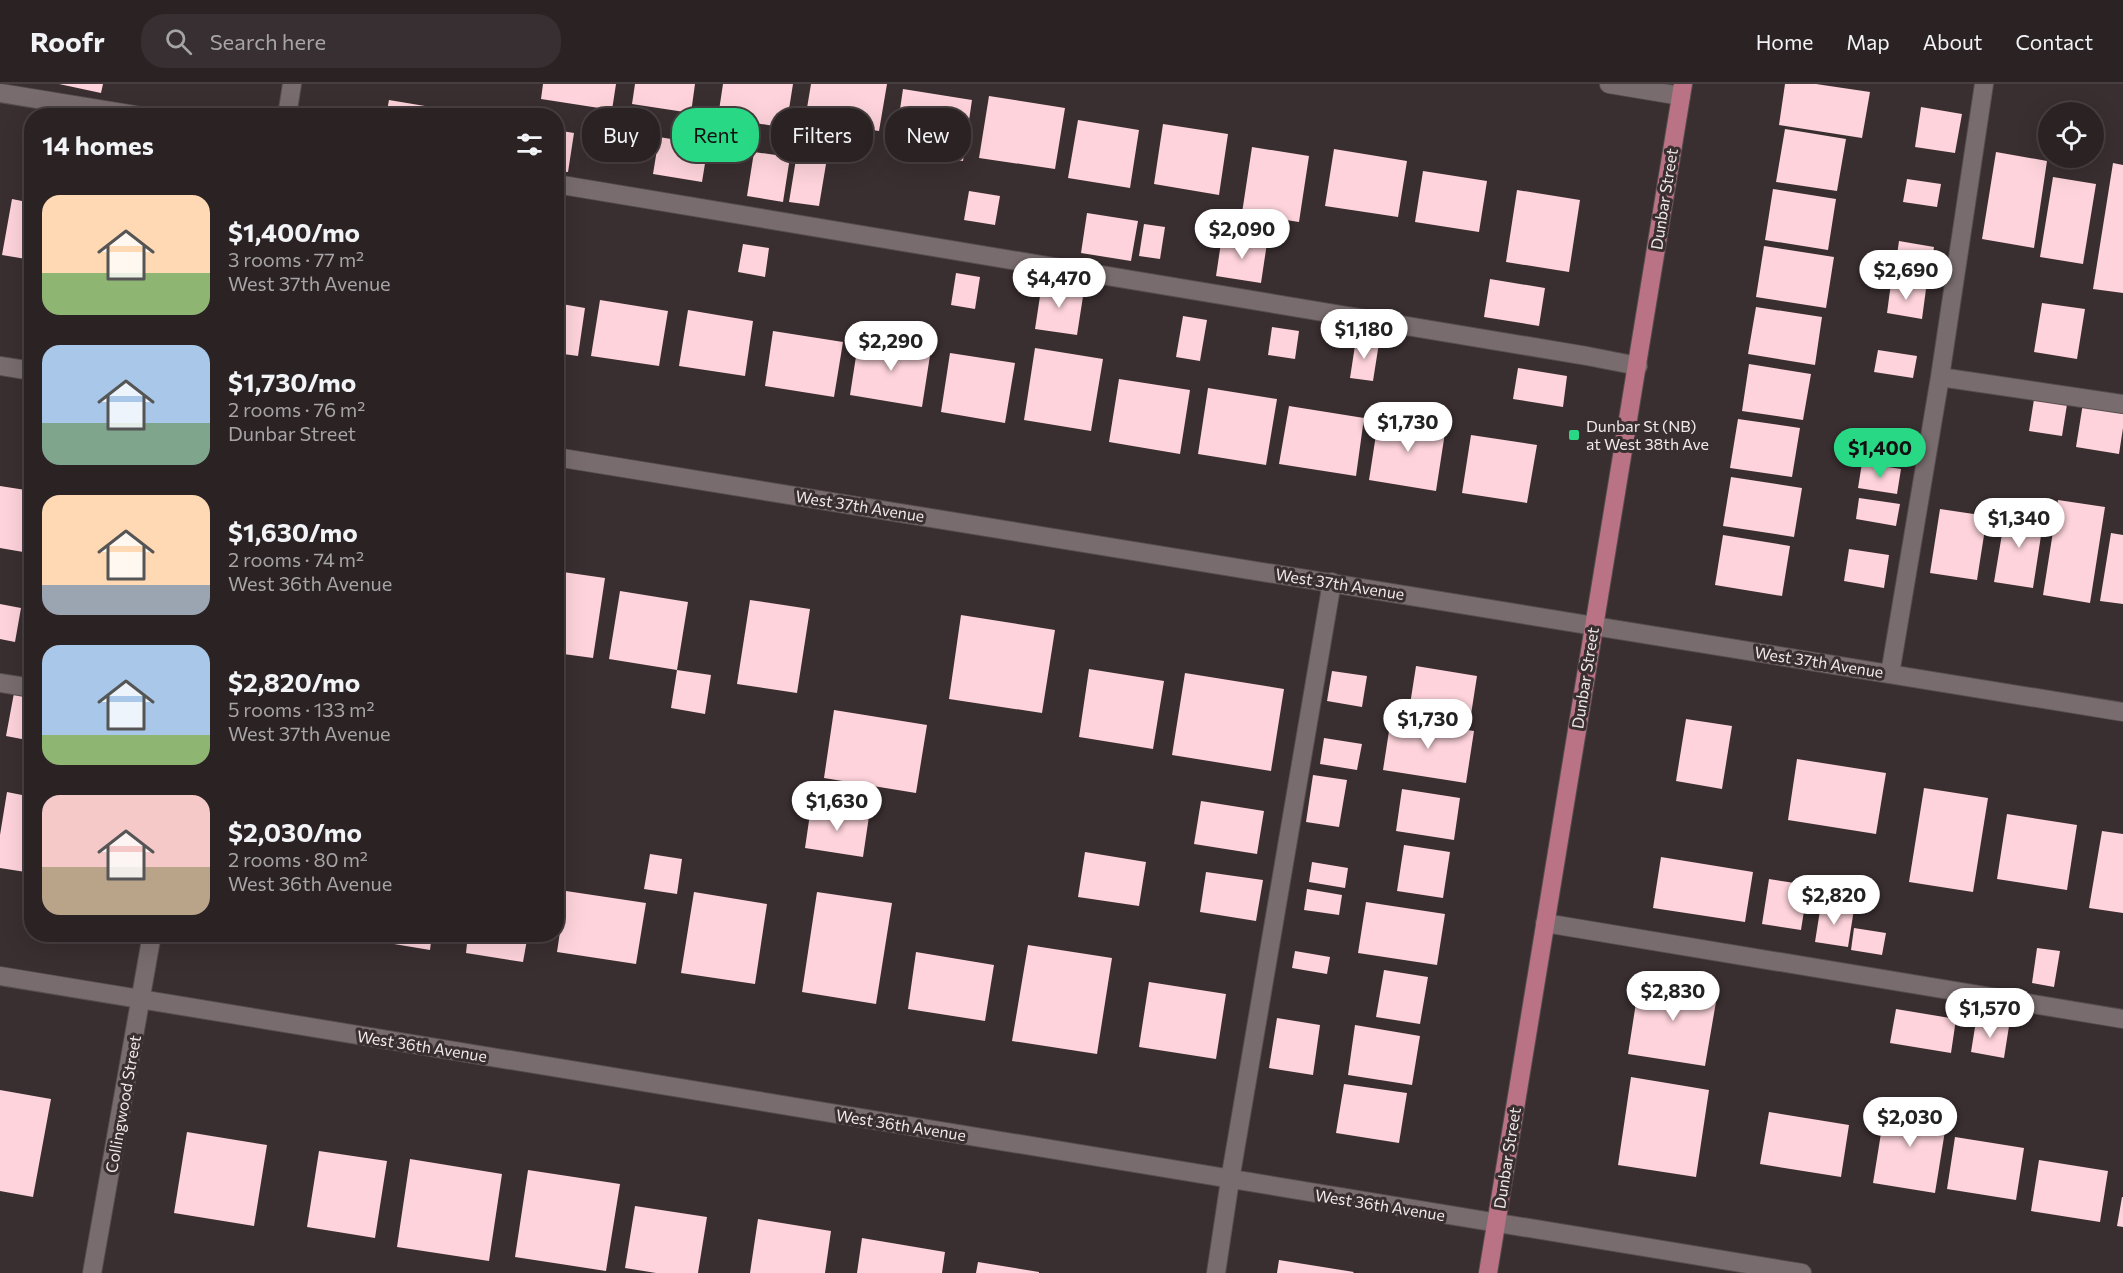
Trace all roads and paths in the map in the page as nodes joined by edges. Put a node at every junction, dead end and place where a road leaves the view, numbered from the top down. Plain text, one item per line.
1 (292, 84) edge
2 (1609, 84) edge
3 (1984, 84) edge
4 (1682, 90) edge
5 (0, 93) edge
6 (92, 108) edge
7 (288, 108) edge
8 (564, 185) edge
9 (0, 366) edge
10 (1638, 366) junction
11 (24, 370) edge
12 (1940, 377) junction
13 (2123, 404) edge
14 (564, 458) edge
15 (1332, 582) junction
16 (1594, 625) junction
17 (1890, 674) junction
18 (0, 683) edge
19 (24, 687) edge
20 (2123, 712) edge
21 (1545, 923) junction
22 (151, 942) edge
23 (0, 976) edge
24 (141, 1000) junction
25 (2123, 1019) edge
26 (1230, 1180) junction
27 (1496, 1223) junction
28 (92, 1273) edge
29 (1216, 1273) edge
30 (1488, 1273) edge
31 (1802, 1273) edge

1 - 7 street
2 - 4 street
3 - 12 street
4 - 10 main road, Dunbar Street
5 - 6 street
8 - 10 street
9 - 11 street
10 - 16 main road, Dunbar Street
12 - 13 street
12 - 17 street
14 - 15 street, West 37th Avenue
15 - 16 street, West 37th Avenue
15 - 26 street
16 - 17 street, West 37th Avenue
16 - 21 main road, Dunbar Street
17 - 20 street, West 37th Avenue
18 - 19 street
21 - 25 street
21 - 27 main road, Dunbar Street
22 - 24 street, Collingwood Street
23 - 24 street, West 36th Avenue
24 - 26 street, West 36th Avenue
24 - 28 street, Collingwood Street
26 - 27 street, West 36th Avenue
26 - 29 street
27 - 30 main road, Dunbar Street
27 - 31 street, West 36th Avenue

